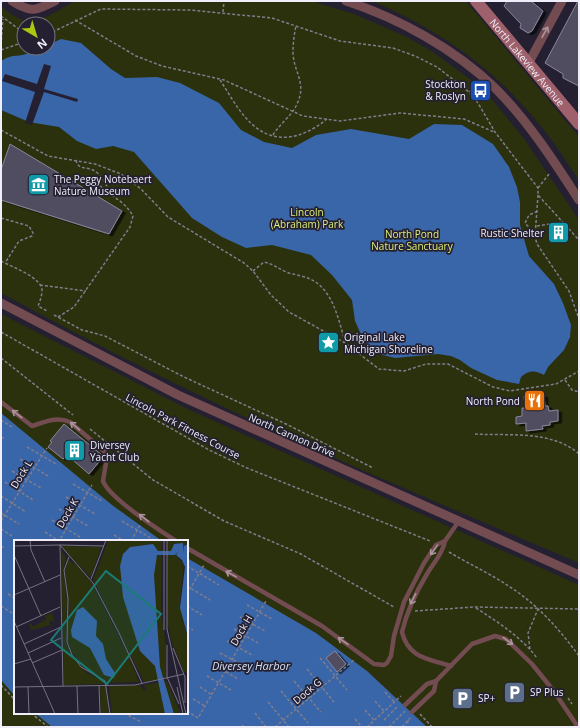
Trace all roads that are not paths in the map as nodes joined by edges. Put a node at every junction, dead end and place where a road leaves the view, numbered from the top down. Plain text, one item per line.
1 (12, 1) edge
2 (55, 1) edge
3 (346, 1) edge
4 (476, 1) edge
5 (562, 1) edge
6 (528, 64) junction
7 (579, 124) edge
8 (579, 200) edge
9 (1, 303) edge
10 (1, 402) edge
11 (459, 521) junction
12 (175, 540) edge
13 (445, 541) junction
14 (188, 549) edge
15 (579, 575) edge
16 (396, 631) junction
17 (402, 632) junction
18 (451, 666) junction
19 (436, 681) junction
20 (578, 727) edge

1 - 2 street
3 - 8 street
4 - 6 main road, North Lakeview Avenue
6 -> 5 street
6 - 7 main road, North Lakeview Avenue
9 - 11 street, North Cannon Drive
12 -> 10 lane
11 - 13 lane
11 - 15 street, North Cannon Drive
13 -> 16 lane
13 -> 17 lane
16 -> 14 lane
16 - 17 lane
17 - 18 lane
18 - 19 lane
18 -> 20 lane
19 - 19 lane

